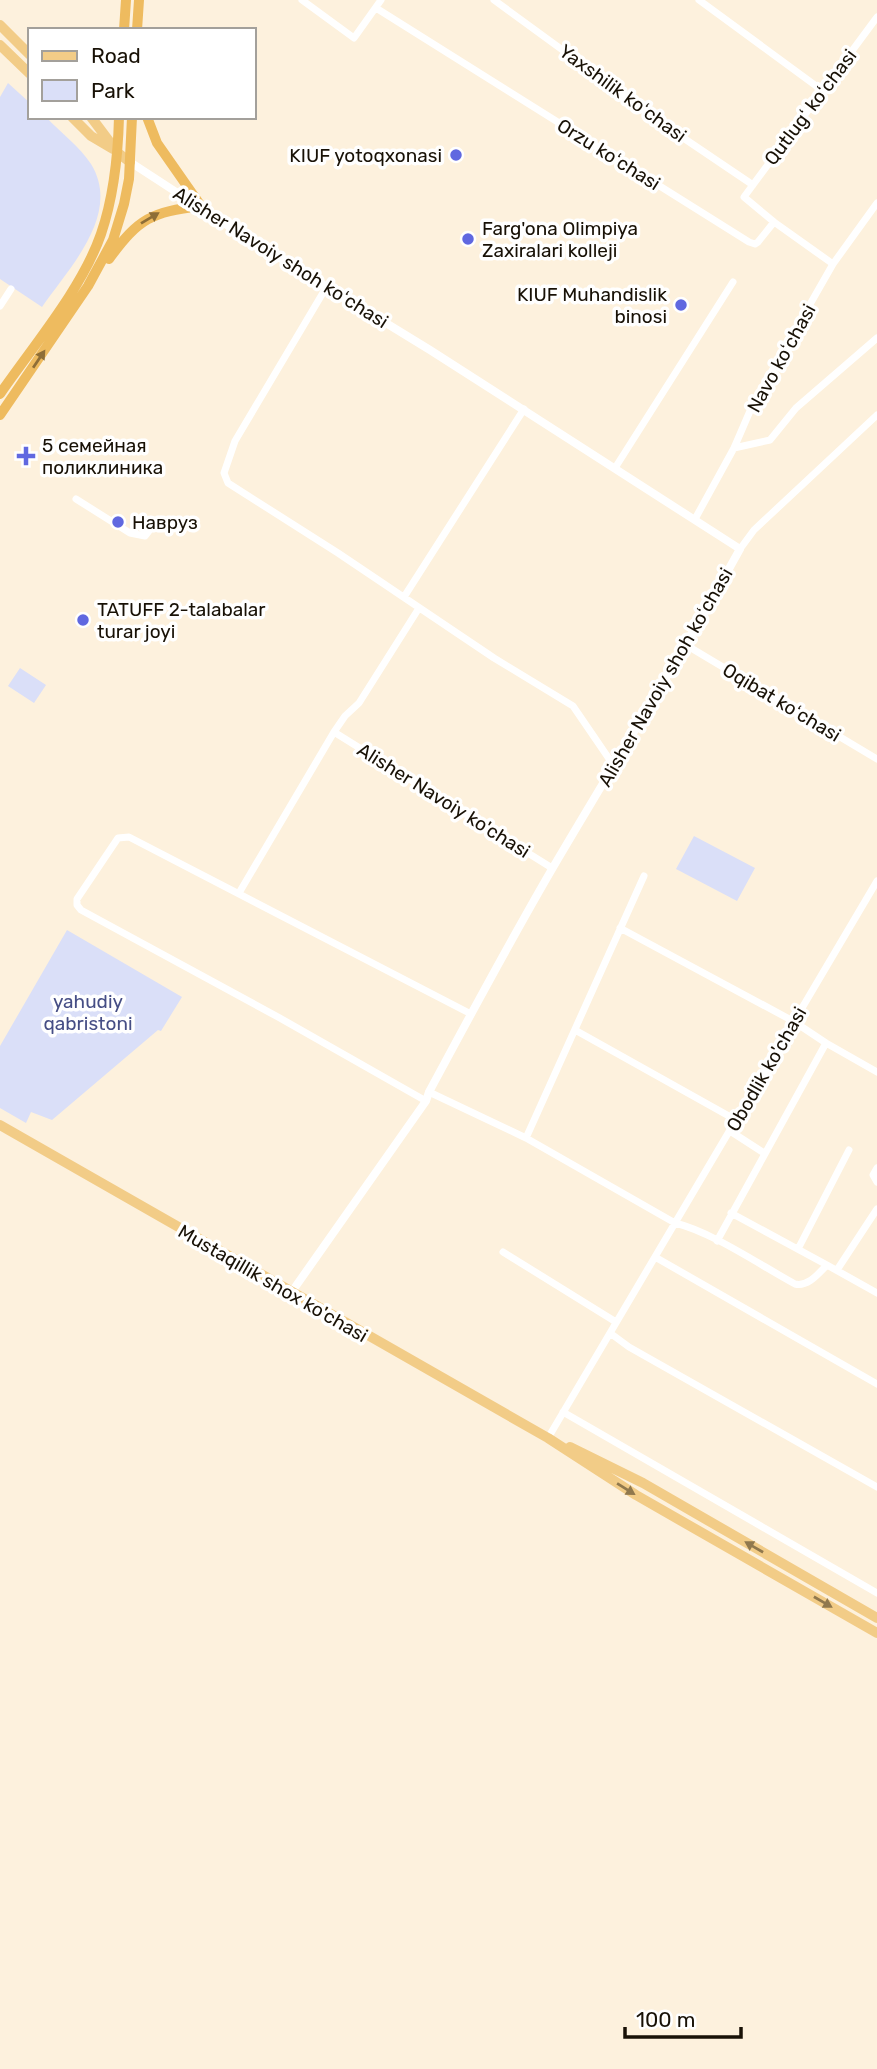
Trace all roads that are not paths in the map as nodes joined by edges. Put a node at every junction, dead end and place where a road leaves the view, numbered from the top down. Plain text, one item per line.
1 (126, 0) edge
2 (139, 0) edge
3 (302, 0) edge
4 (381, 0) edge
5 (494, 0) edge
6 (699, 0) edge
7 (376, 8) junction
8 (877, 17) edge
9 (0, 25) edge
10 (124, 28) edge
11 (137, 28) edge
12 (0, 45) edge
13 (28, 53) edge
14 (28, 73) edge
15 (823, 91) junction
16 (74, 119) edge
17 (92, 119) edge
18 (119, 119) edge
19 (132, 119) edge
20 (147, 119) edge
21 (118, 153) junction
22 (130, 162) junction
23 (753, 185) junction
24 (877, 203) edge
25 (201, 206) junction
26 (774, 222) junction
27 (833, 264) junction
28 (733, 282) dead end
29 (89, 286) junction
30 (327, 286) junction
31 (11, 289) dead end
32 (0, 306) edge
33 (877, 338) edge
34 (0, 394) edge
35 (524, 409) junction
36 (0, 415) edge
37 (877, 415) edge
38 (734, 448) junction
39 (615, 468) junction
40 (76, 499) dead end
41 (695, 519) junction
42 (155, 523) dead end
43 (740, 549) junction
44 (404, 597) junction
45 (419, 608) junction
46 (686, 645) junction
47 (334, 732) junction
48 (877, 759) edge
49 (614, 766) junction
50 (552, 868) junction
51 (643, 876) dead end
52 (877, 881) edge
53 (239, 893) junction
54 (620, 928) junction
55 (471, 1014) junction
56 (793, 1021) junction
57 (575, 1030) junction
58 (826, 1043) junction
59 (877, 1072) edge
60 (429, 1092) junction
61 (426, 1101) junction
62 (736, 1120) junction
63 (0, 1125) edge
64 (730, 1131) junction
65 (526, 1138) junction
66 (849, 1150) dead end
67 (764, 1153) junction
68 (877, 1168) edge
69 (877, 1182) edge
70 (877, 1209) edge
71 (732, 1213) junction
72 (675, 1223) junction
73 (717, 1241) junction
74 (797, 1249) junction
75 (503, 1252) dead end
76 (655, 1256) junction
77 (827, 1265) junction
78 (837, 1270) junction
79 (291, 1293) junction
80 (877, 1293) edge
81 (616, 1322) junction
82 (610, 1333) junction
83 (877, 1384) edge
84 (563, 1412) junction
85 (548, 1438) junction
86 (877, 1487) edge
87 (877, 1593) edge
88 (877, 1618) edge
89 (877, 1633) edge

1 - 10 highway
2 - 11 highway
3 - 7 street
4 - 7 street
5 - 23 street, Yaxshilik koʻchasi
6 - 15 street
7 - 26 street, Orzu koʻchasi
8 - 15 street, Qutlugʻ koʻchasi
9 - 13 main road
12 - 14 main road
15 - 23 street, Qutlugʻ koʻchasi
16 - 21 main road
17 - 21 main road, Alisher Navoiy shoh koʻchasi
18 - 21 highway
19 - 22 highway
20 - 25 highway
21 - 22 main road, Alisher Navoiy shoh koʻchasi
21 - 34 highway
22 - 25 street, Alisher Navoiy shoh koʻchasi
22 - 29 highway
23 - 26 street, Qutlugʻ koʻchasi
24 - 27 street, Navo koʻchasi
29 -> 25 highway
25 - 30 street, Alisher Navoiy shoh koʻchasi
26 - 27 street
27 - 38 street, Navo koʻchasi
28 - 39 street
36 -> 29 highway
30 - 35 street, Alisher Navoiy shoh koʻchasi
30 - 44 street
31 - 32 street
33 - 38 street
35 - 39 street, Alisher Navoiy shoh koʻchasi
35 - 44 street
37 - 43 street
38 - 41 street, Navo koʻchasi
39 - 41 street, Alisher Navoiy shoh koʻchasi
40 - 42 street
41 - 43 street, Alisher Navoiy shoh koʻchasi
43 - 46 street, Alisher Navoiy shoh koʻchasi
44 - 45 street
45 - 47 street, Alisher Navoiy ko'chasi
45 - 49 street
46 - 48 street, Oqibat koʻchasi
46 - 49 street, Alisher Navoiy shoh koʻchasi
47 - 50 street, Alisher Navoiy ko'chasi
47 - 53 street, Alisher Navoiy ko'chasi
49 - 50 street, Alisher Navoiy shoh koʻchasi
50 - 55 street, Alisher Navoiy shoh koʻchasi
51 - 54 street
52 - 56 street, Obodlik ko'chasi
53 - 55 street
53 - 61 street
54 - 56 street
54 - 57 street
55 - 60 street, Alisher Navoiy shoh koʻchasi
56 - 58 street
56 - 62 street, Obodlik ko'chasi
57 - 62 street
57 - 65 street
58 - 59 street
58 - 67 street
60 - 61 street, Alisher Navoiy shoh koʻchasi
60 - 65 street
61 - 79 street, Alisher Navoiy shoh koʻchasi
62 - 64 street, Obodlik ko'chasi
63 - 79 main road, Mustaqillik shox ko'chasi
64 - 67 street
64 - 72 street, Obodlik ko'chasi
65 - 72 street
66 - 74 street
67 - 71 street
68 - 69 street
70 - 78 street
71 - 73 street
71 - 74 street
72 - 73 street
72 - 76 street, Obodlik ko'chasi
73 - 77 street
74 - 77 street
75 - 81 street
76 - 81 street, Obodlik ko'chasi
76 - 83 street
77 - 78 street
78 - 80 street
79 - 85 main road, Mustaqillik shox ko'chasi
81 - 82 street, Obodlik ko'chasi
82 - 84 street, Obodlik ko'chasi
82 - 86 street
84 - 85 street, Obodlik ko'chasi
84 - 87 street
88 -> 85 main road, Mustaqillik shox ko'chasi
85 -> 89 main road, Mustaqillik shox ko'chasi

